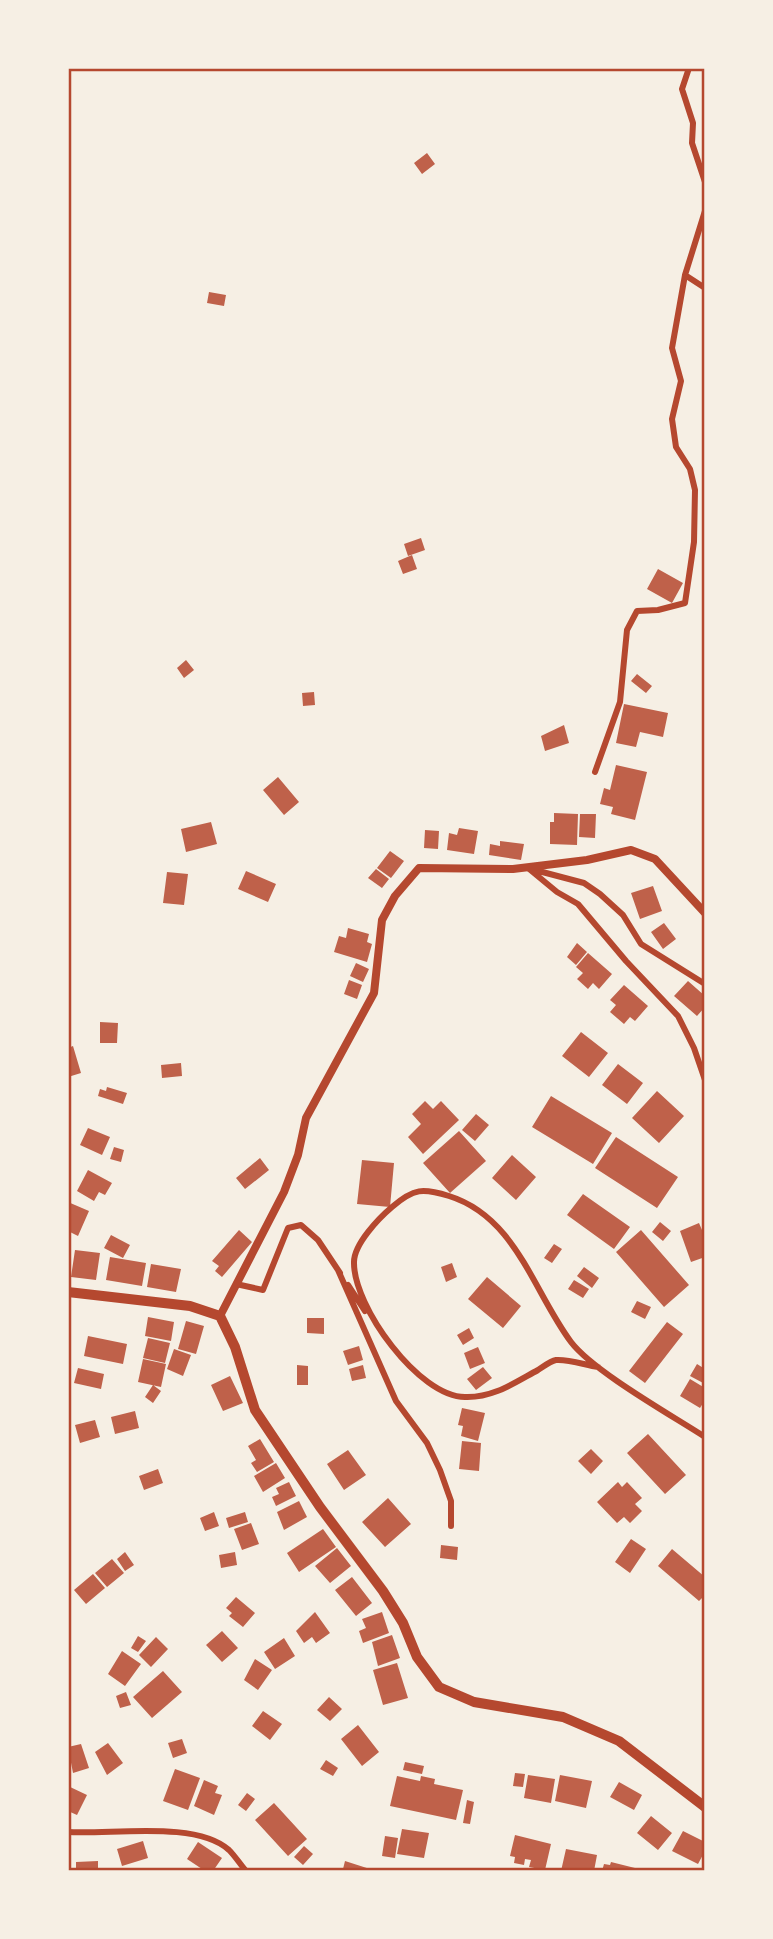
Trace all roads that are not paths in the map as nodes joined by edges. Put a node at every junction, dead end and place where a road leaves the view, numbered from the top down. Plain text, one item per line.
1 (689, 68) edge
2 (705, 182) edge
3 (705, 211) edge
4 (685, 275) junction
5 (705, 288) edge
6 (594, 772) dead end
7 (528, 867) junction
8 (705, 913) edge
9 (705, 984) edge
10 (705, 1080) edge
11 (338, 1270) junction
12 (236, 1284) junction
13 (68, 1293) edge
14 (220, 1316) junction
15 (377, 1328) junction
16 (598, 1367) junction
17 (705, 1437) edge
18 (451, 1526) dead end
19 (705, 1807) edge
20 (68, 1832) edge
21 (246, 1871) edge

1 - 2 street
3 - 4 street
4 - 5 street
4 - 6 street
7 - 8 street
7 - 9 street
7 - 10 street
7 - 12 street
11 - 12 street
11 - 15 street
11 - 18 street
12 - 14 street
13 - 14 highway
14 - 19 highway
15 - 16 street
15 - 16 street
16 - 17 street
20 - 21 street

